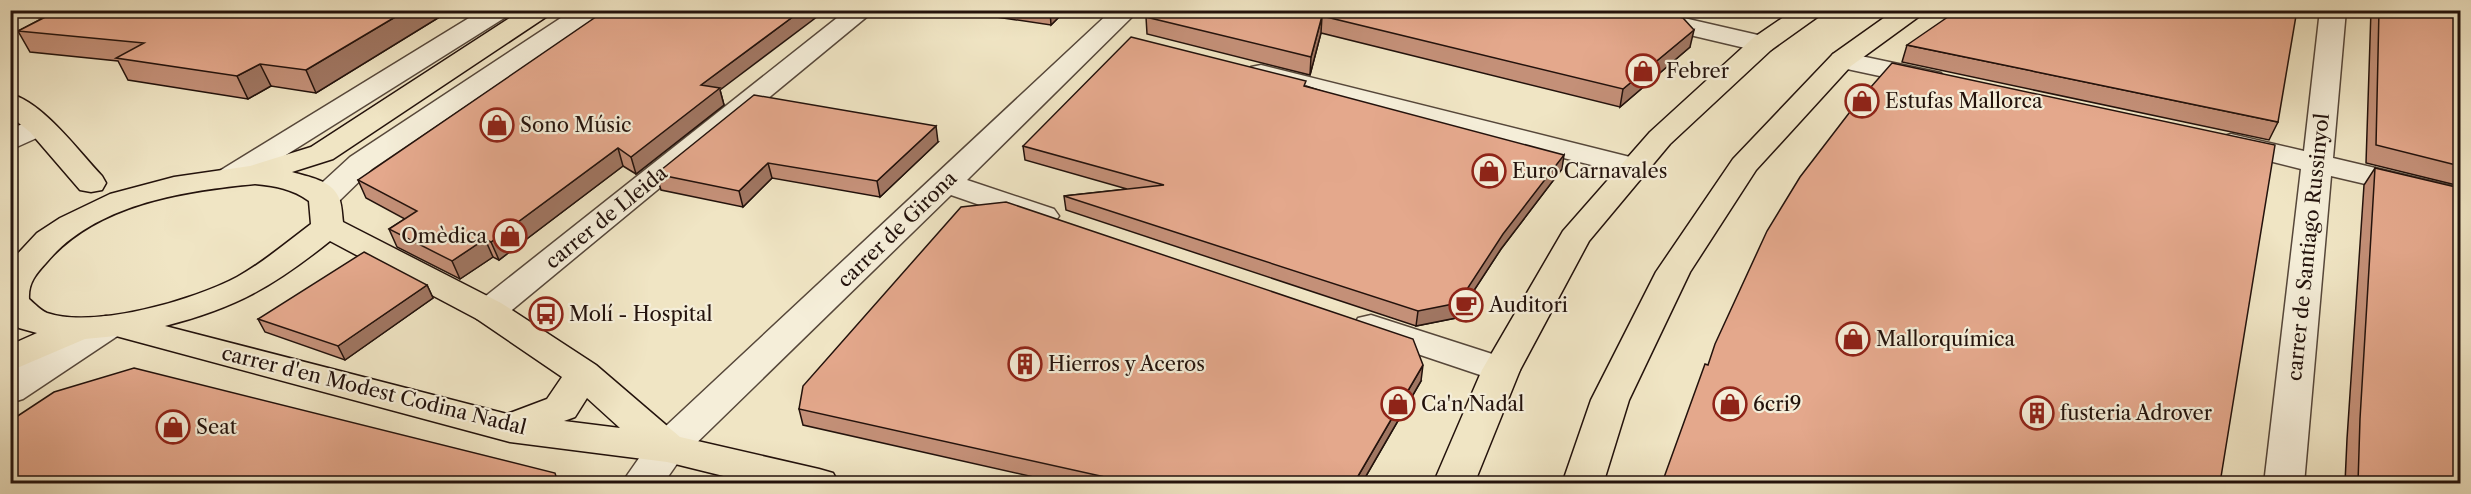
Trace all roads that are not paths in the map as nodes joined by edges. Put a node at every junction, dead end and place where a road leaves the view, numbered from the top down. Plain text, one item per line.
1 (500, 10) edge
2 (540, 10) edge
3 (591, 10) edge
4 (863, 10) edge
5 (1127, 10) edge
6 (1614, 10) edge
7 (1811, 10) edge
8 (1912, 10) edge
9 (2333, 10) edge
10 (1103, 33) junction
11 (1138, 42) edge
12 (1762, 44) junction
13 (1842, 60) junction
14 (1230, 65) edge
15 (1958, 85) edge
16 (10, 102) edge
17 (40, 126) junction
18 (2201, 137) edge
19 (10, 141) edge
20 (322, 153) junction
21 (2317, 162) junction
22 (1635, 167) junction
23 (243, 176) junction
24 (194, 180) junction
25 (91, 183) junction
26 (945, 183) junction
27 (2460, 197) edge
28 (320, 204) junction
29 (82, 219) junction
30 (1070, 225) edge
31 (489, 311) junction
32 (1342, 317) edge
33 (17, 320) edge
34 (101, 327) junction
35 (10, 359) edge
36 (1501, 370) junction
37 (583, 374) junction
38 (10, 390) edge
39 (510, 428) junction
40 (667, 448) junction
41 (640, 483) edge
42 (819, 483) edge
43 (1453, 483) edge
44 (1582, 483) edge
45 (2284, 483) edge

1 - 23 street
2 - 20 main road
3 - 28 street
4 - 31 street, carrer de Lleida
5 - 10 street, carrer de Girona
6 - 12 street
7 - 12 main road
8 - 13 main road
9 - 21 street, carrer de Santiago Russinyol
10 - 11 street
10 - 26 street, carrer de Girona
12 - 22 main road
13 - 15 street
13 - 44 main road
14 - 22 street
16 - 17 main road
17 - 19 street
17 - 25 main road
18 - 21 street
20 - 23 main road
20 - 28 main road
21 - 27 street
21 - 45 street, carrer de Santiago Russinyol
22 - 36 main road
23 - 24 main road
23 - 28 main road, carrer d'en Modest Codina Nadal
24 - 25 main road
24 - 29 main road
25 - 29 main road
26 - 30 street
26 - 40 street, carrer de Girona
28 - 31 main road, carrer d'en Modest Codina Nadal
28 - 34 main road
29 - 33 main road
31 - 37 main road, carrer d'en Modest Codina Nadal
32 - 36 street
33 - 34 main road
34 - 35 main road
34 - 38 street
34 - 39 main road, carrer d'en Modest Codina Nadal
36 - 43 main road
37 - 39 main road
37 - 40 main road, carrer d'en Modest Codina Nadal
39 - 40 main road, carrer d'en Modest Codina Nadal
40 - 41 street, carrer de Girona
40 - 42 main road, carrer d'en Modest Codina Nadal

